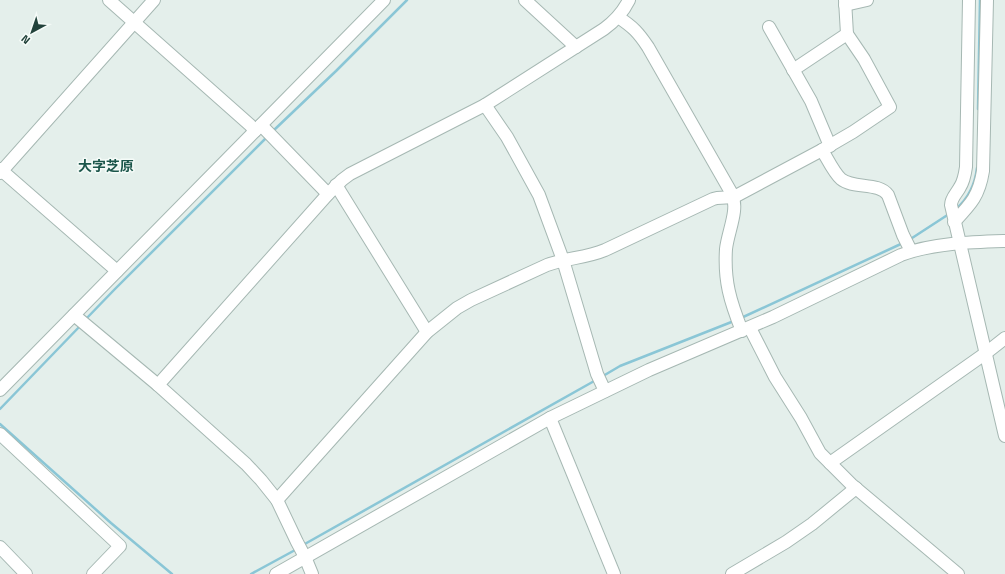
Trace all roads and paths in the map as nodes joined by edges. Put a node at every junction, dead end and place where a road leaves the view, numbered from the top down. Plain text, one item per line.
1 (109, 0) edge
2 (154, 0) edge
3 (384, 0) edge
4 (525, 0) edge
5 (629, 0) edge
6 (867, 0) edge
7 (969, 0) edge
8 (987, 0) edge
9 (845, 2) edge
10 (618, 17) junction
11 (134, 22) junction
12 (769, 27) dead end
13 (847, 34) junction
14 (576, 47) junction
15 (793, 70) junction
16 (484, 105) junction
17 (265, 132) junction
18 (826, 148) junction
19 (1, 170) edge
20 (332, 189) junction
21 (734, 197) junction
22 (954, 220) junction
23 (1005, 240) edge
24 (960, 243) junction
25 (910, 249) junction
26 (563, 260) junction
27 (117, 271) junction
28 (74, 314) junction
29 (744, 328) junction
30 (427, 332) junction
31 (1005, 338) edge
32 (986, 353) junction
33 (158, 385) junction
34 (604, 388) junction
35 (0, 390) edge
36 (550, 418) junction
37 (0, 434) edge
38 (1005, 436) edge
39 (830, 463) junction
40 (856, 488) junction
41 (277, 500) junction
42 (0, 547) edge
43 (304, 556) junction
44 (26, 574) edge
45 (93, 574) edge
46 (276, 574) edge
47 (312, 574) edge
48 (614, 574) edge
49 (732, 574) edge
50 (958, 574) edge

1 - 11 street
2 - 11 street
3 - 17 street
4 - 14 street
5 - 10 street
6 - 9 street
7 - 22 street
8 - 22 street
9 - 13 street
10 - 14 street
10 - 21 street
11 - 17 street
11 - 19 street
12 - 15 street
13 - 15 street
13 - 18 street
14 - 16 street
15 - 18 street
16 - 20 street
16 - 26 street
17 - 20 street
17 - 27 street
18 - 21 street
18 - 25 street
19 - 27 street
20 - 30 street
20 - 33 street
21 - 26 street
21 - 29 street
22 - 24 street
23 - 24 street
24 - 25 street
24 - 32 street
25 - 29 street
26 - 30 street
26 - 34 street
27 - 28 street
28 - 33 street
28 - 35 street
29 - 34 street
29 - 39 street
30 - 41 street
31 - 32 street
32 - 38 street
32 - 39 street
33 - 41 street
34 - 36 street
36 - 43 street
36 - 48 street
37 - 45 street
39 - 40 street
40 - 49 street
40 - 50 street
41 - 43 street
42 - 44 street
43 - 46 street
43 - 47 street

